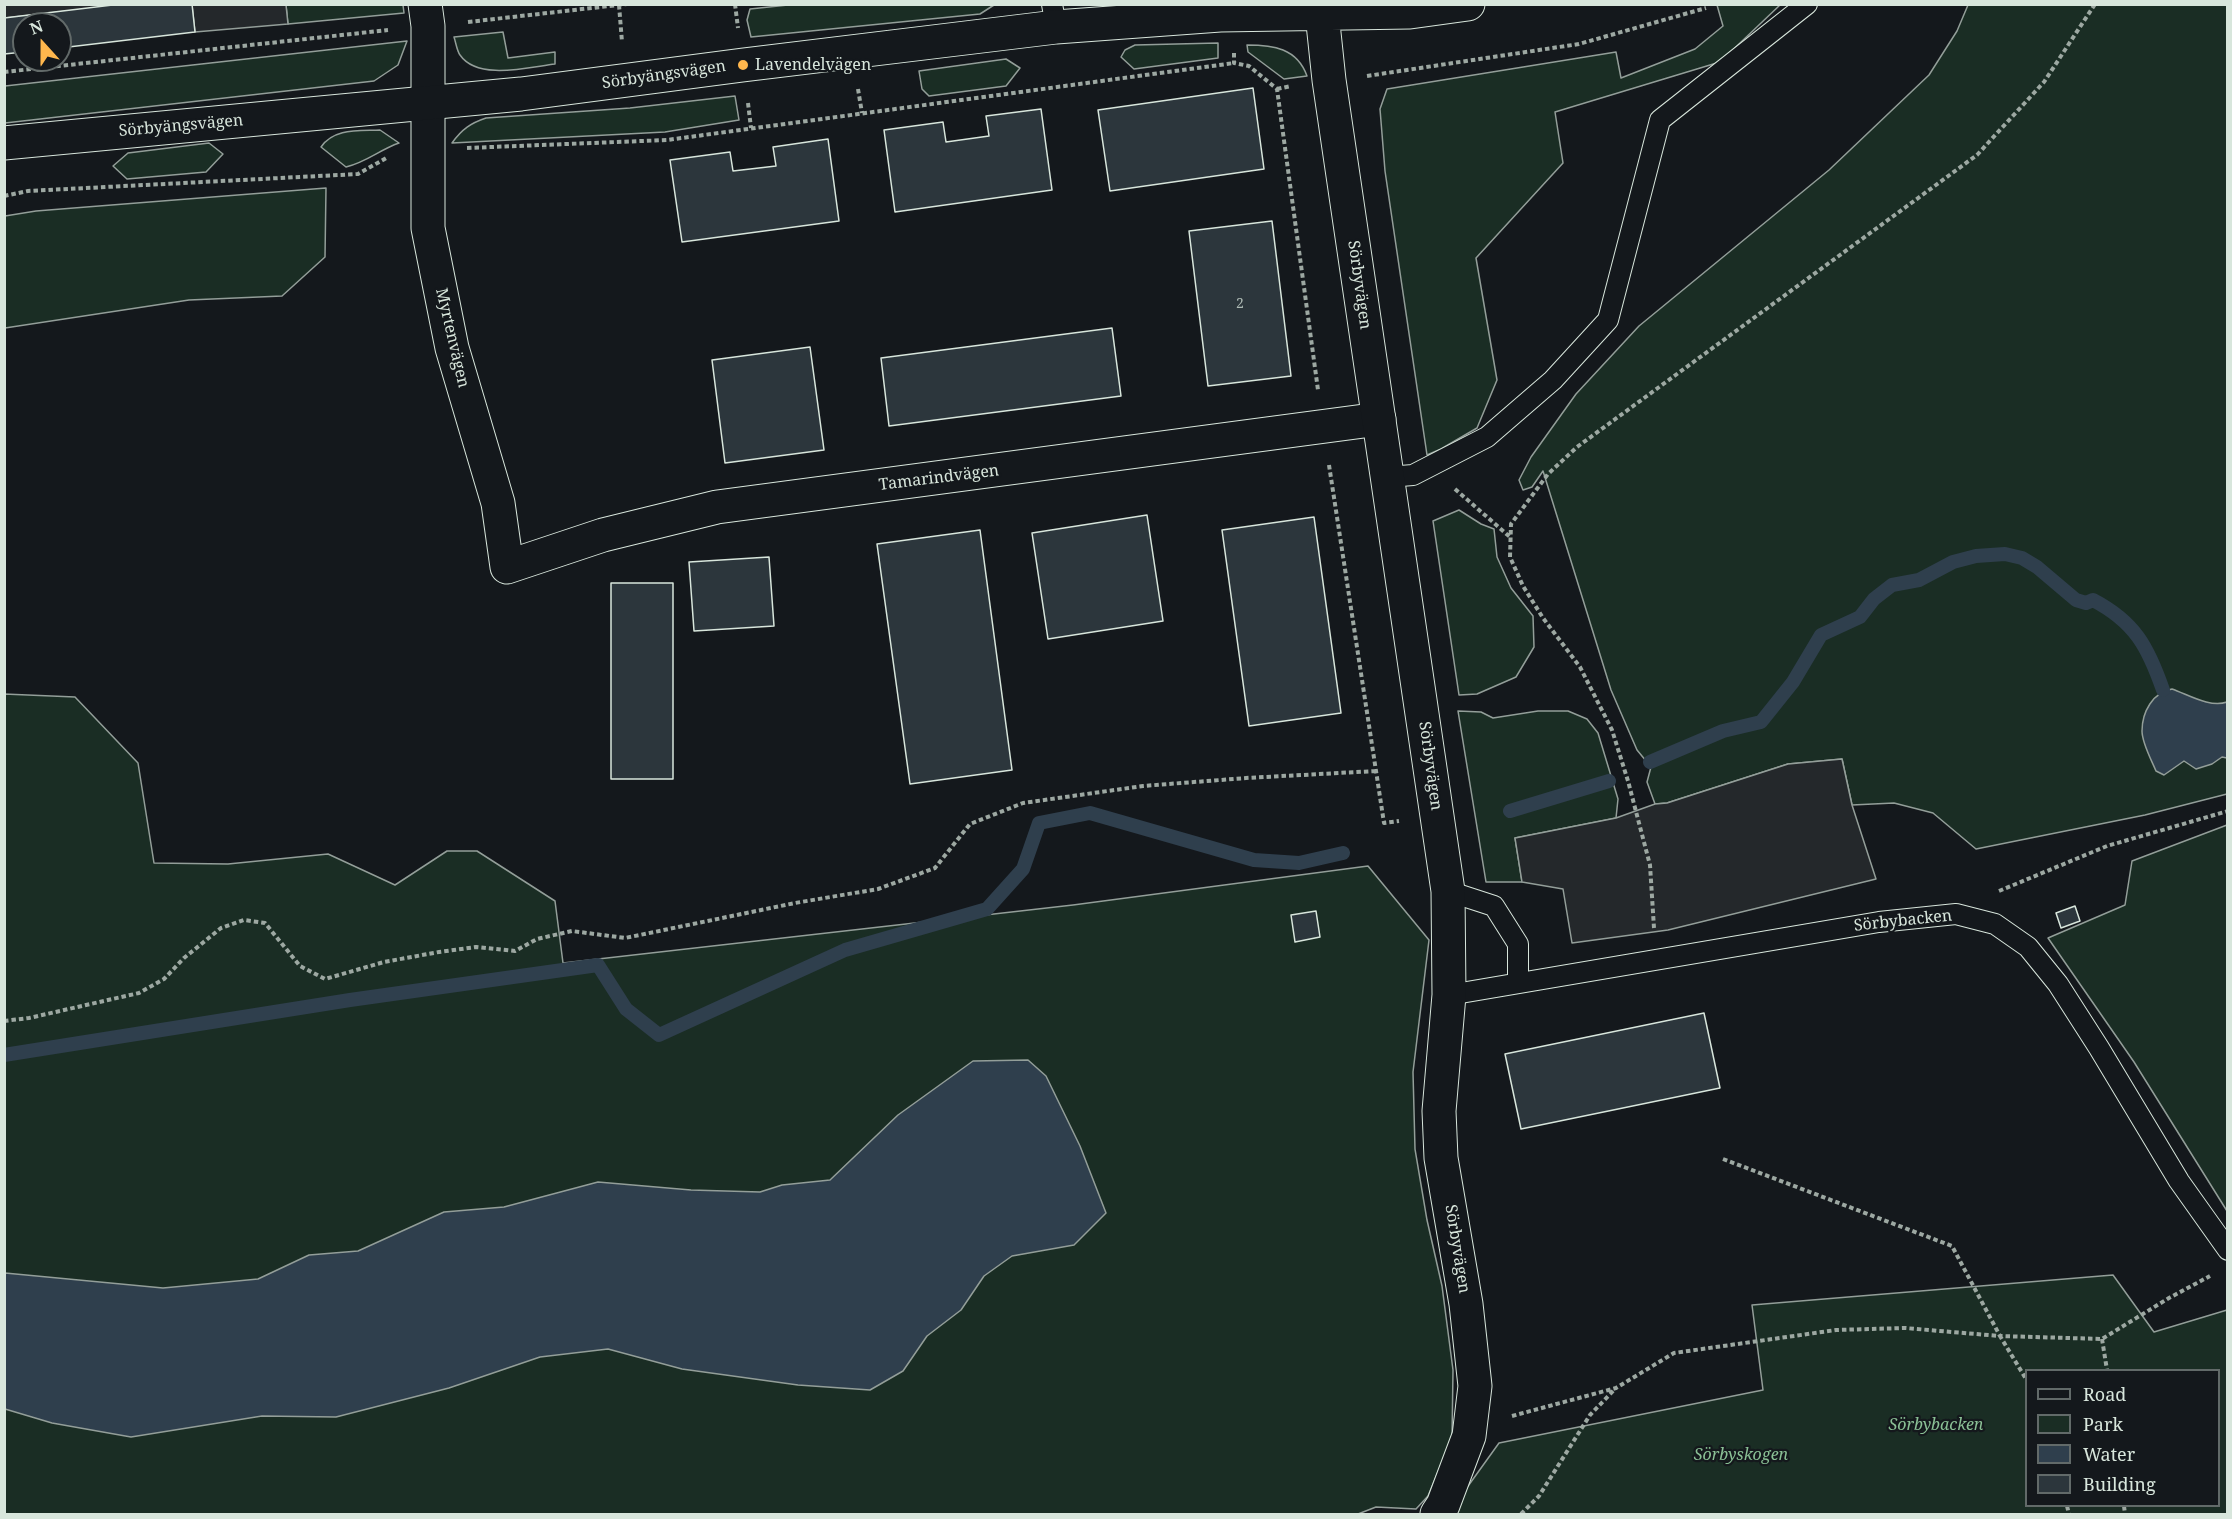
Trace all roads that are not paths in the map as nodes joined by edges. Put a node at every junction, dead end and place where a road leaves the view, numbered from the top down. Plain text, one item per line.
1 (1468, 4) edge
2 (1807, 4) edge
3 (1322, 14) junction
4 (426, 15) edge
5 (1054, 16) edge
6 (428, 103) junction
7 (4, 143) edge
8 (1379, 419) junction
9 (1388, 477) junction
10 (507, 567) joint
11 (1448, 891) junction
12 (1518, 982) junction
13 (1449, 995) junction
14 (2228, 1250) edge
15 (1437, 1515) edge

1 - 3 street, Sörbyängsvägen
2 - 9 lane
3 - 5 street, Sörbyängsvägen
3 - 8 street, Sörbyvägen
4 - 6 street
5 - 6 street, Sörbyängsvägen
6 - 7 street, Sörbyängsvägen
6 - 10 street, Myrtenvägen
8 - 9 street, Sörbyvägen
8 - 10 street, Tamarindvägen
9 - 11 street, Sörbyvägen
11 - 12 lane
11 - 13 street, Sörbyvägen
12 - 13 lane, Sörbybacken
12 - 14 lane, Sörbybacken
13 - 15 street, Sörbyvägen

